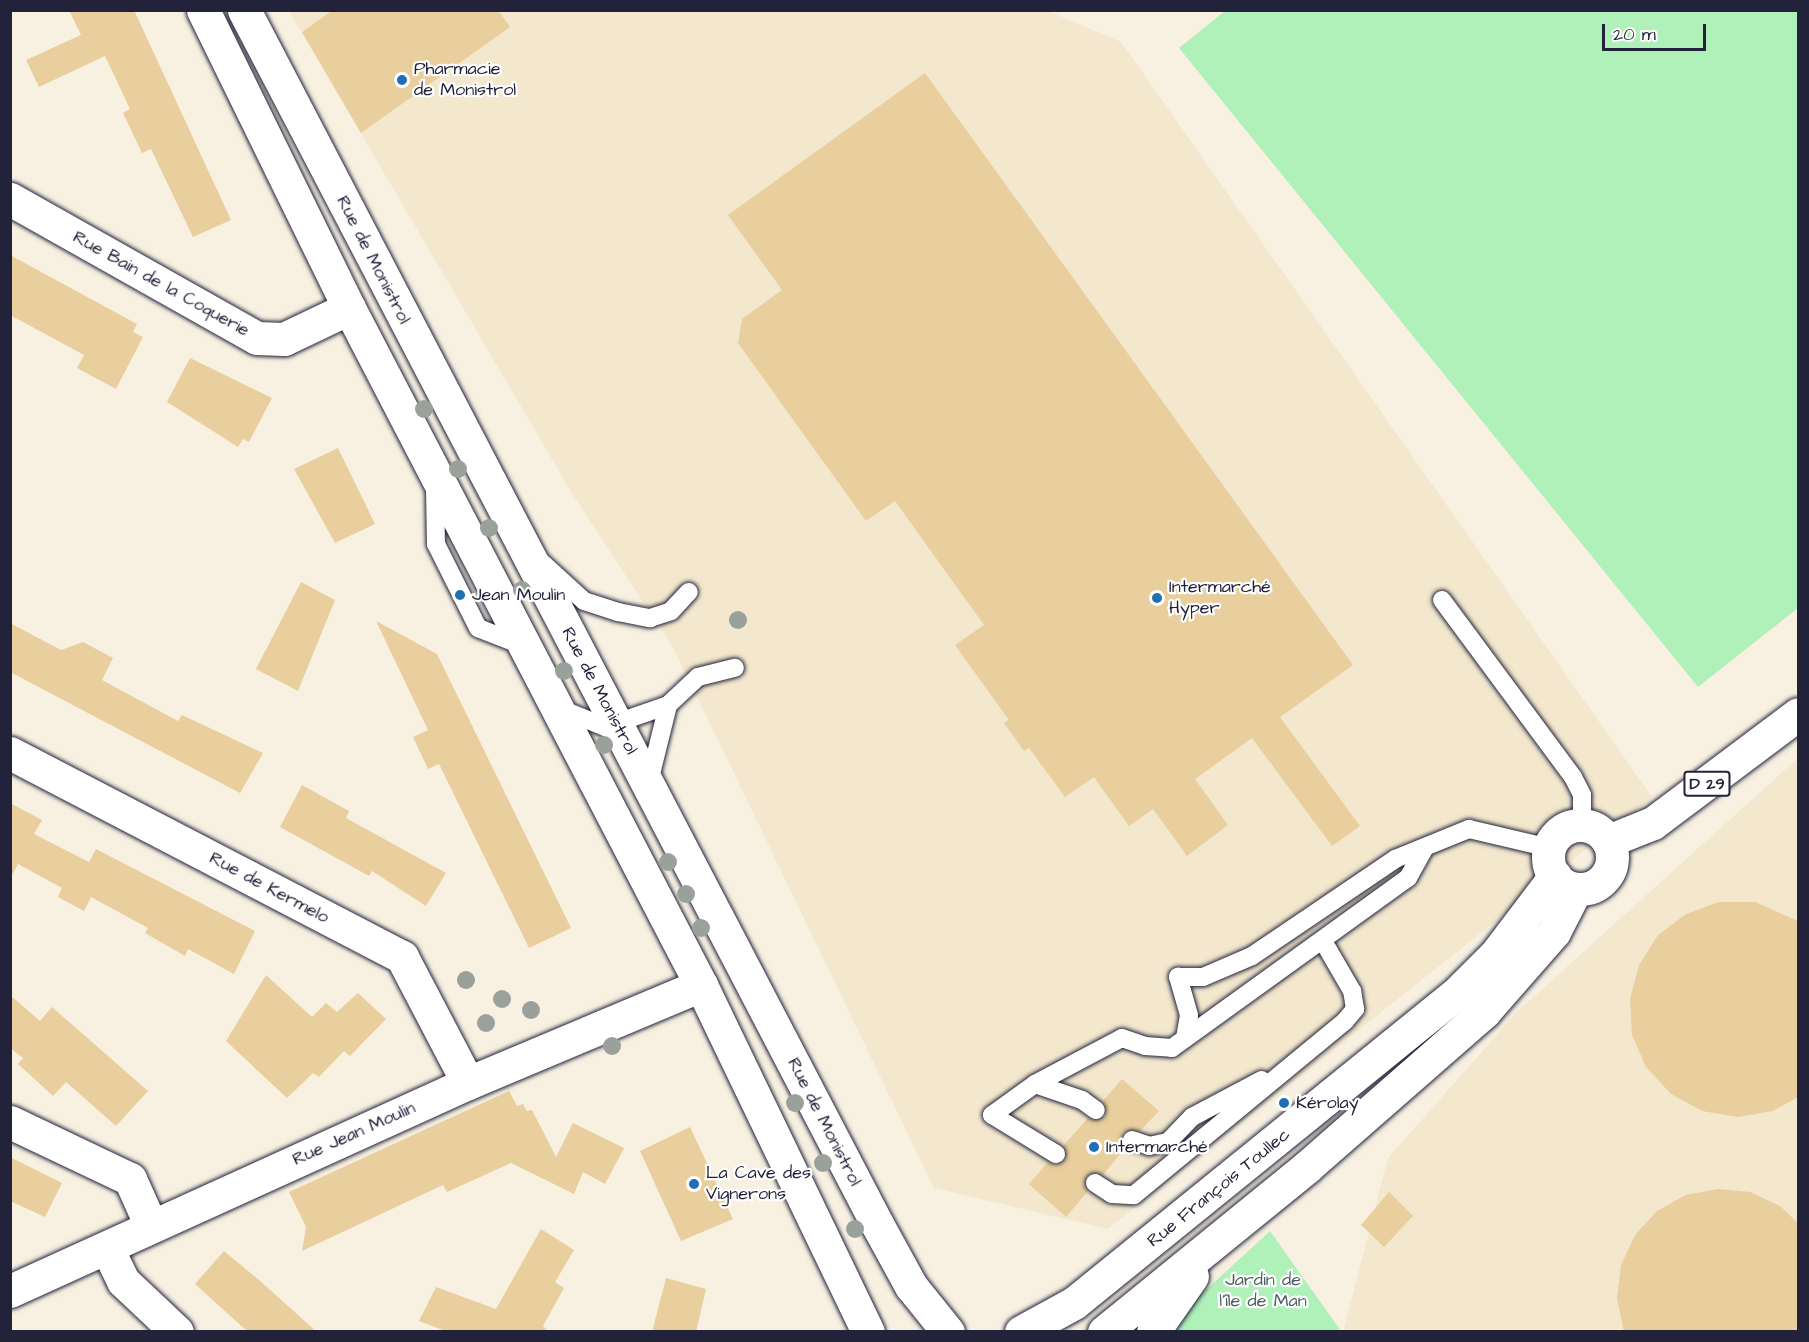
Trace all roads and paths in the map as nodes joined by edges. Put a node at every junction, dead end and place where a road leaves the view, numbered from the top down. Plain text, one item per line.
1 (203, 10) edge
2 (244, 10) edge
3 (10, 199) edge
4 (349, 308) junction
5 (521, 544) junction
6 (689, 592) dead end
7 (1442, 600) dead end
8 (735, 668) dead end
9 (552, 703) junction
10 (668, 705) junction
11 (1798, 714) edge
12 (616, 724) junction
13 (10, 753) edge
14 (649, 782) junction
15 (1595, 833) junction
16 (1424, 849) junction
17 (1560, 871) junction
18 (1323, 941) junction
19 (701, 985) junction
20 (1185, 1038) junction
21 (1283, 1069) junction
22 (468, 1083) junction
23 (1035, 1084) junction
24 (1096, 1110) dead end
25 (10, 1122) edge
26 (1132, 1140) dead end
27 (1056, 1154) dead end
28 (1095, 1183) dead end
29 (151, 1226) junction
30 (1216, 1243) junction
31 (107, 1248) junction
32 (10, 1291) edge
33 (177, 1332) edge
34 (868, 1332) edge
35 (948, 1332) edge
36 (1021, 1332) edge
37 (1104, 1332) edge
38 (1153, 1332) edge

1 - 4 main road
2 - 5 main road, Rue de Monistrol
3 - 4 main road, Rue Bain de la Coquerie
4 - 9 main road
5 - 6 lane
5 - 12 main road, Rue de Monistrol
7 - 15 lane
8 - 10 lane
9 - 12 lane
9 - 19 main road
10 - 12 lane
10 - 14 lane
11 - 15 main road, D 29
12 - 14 main road, Rue de Monistrol
13 - 22 main road, Rue de Kermelo
14 - 35 main road, Rue de Monistrol
15 - 17 main road
15 - 17 main road
16 - 17 lane
16 - 18 lane
16 - 20 lane
17 - 30 main road
17 - 36 main road, Rue François Toullec
18 - 20 lane
18 - 21 lane
19 - 22 main road, Rue Jean Moulin
19 - 34 main road
20 - 23 lane
21 - 26 lane
21 - 28 lane
22 - 29 main road, Rue Jean Moulin
23 - 24 lane
23 - 27 lane
25 - 29 main road
29 - 31 main road, Rue Jean Moulin
30 - 37 main road
30 - 38 main road
31 - 32 main road, Rue Jean Moulin
31 - 33 main road

